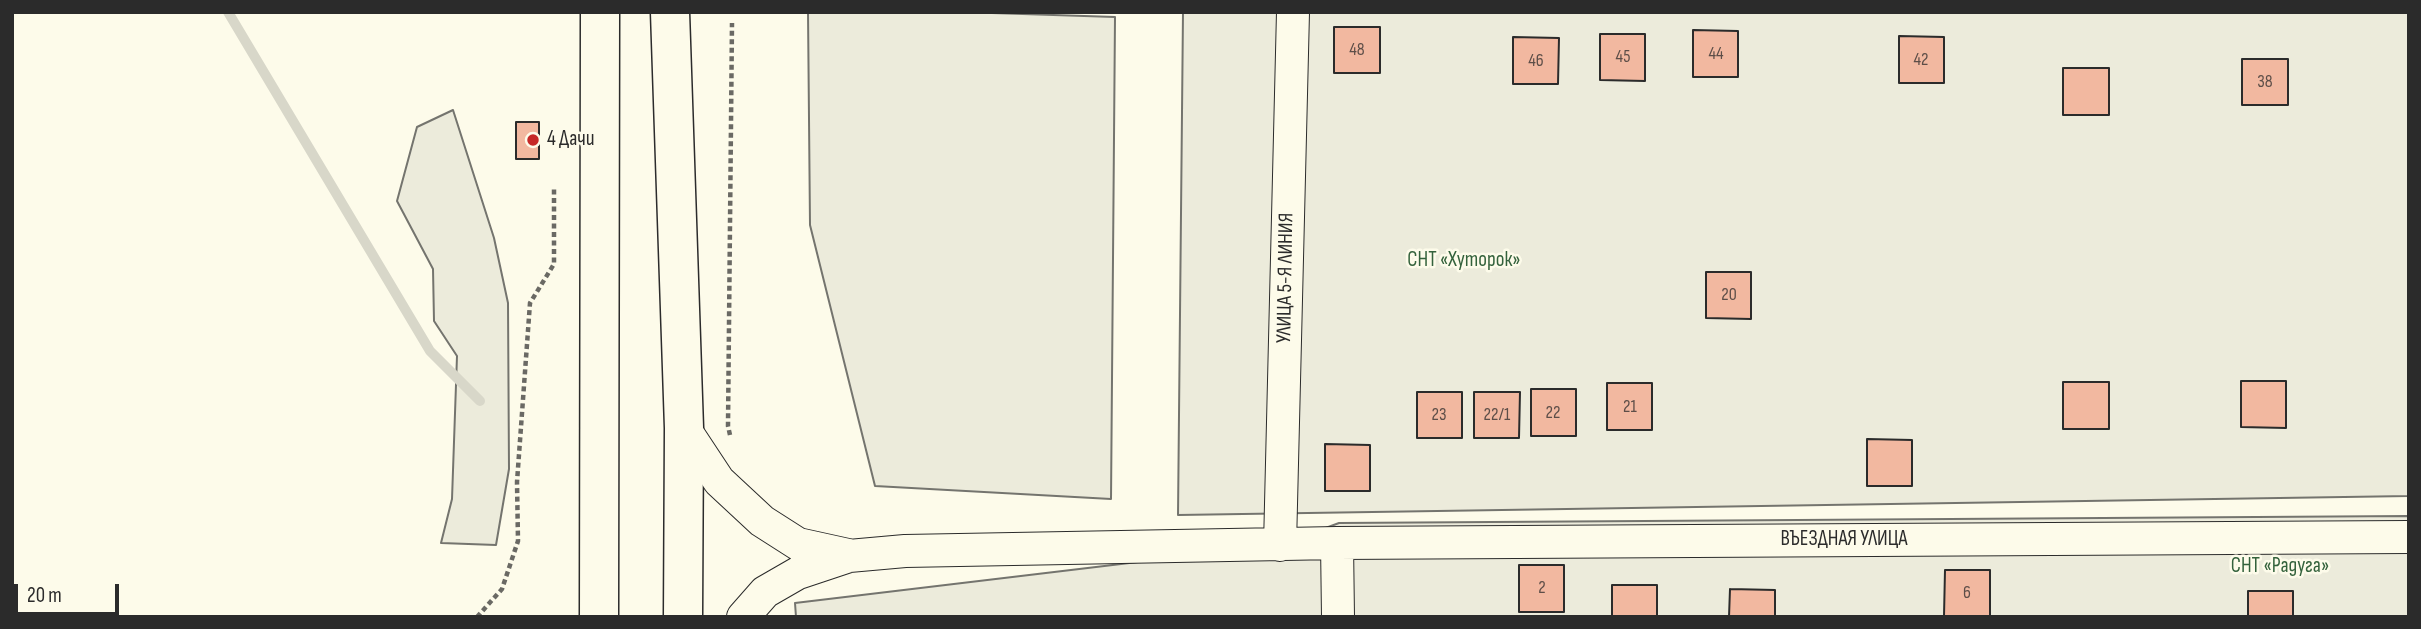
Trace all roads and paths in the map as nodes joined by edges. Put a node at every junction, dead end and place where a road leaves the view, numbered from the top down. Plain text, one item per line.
1 (600, 12) edge
2 (670, 12) edge
3 (1293, 12) edge
4 (732, 23) dead end
5 (554, 187) dead end
6 (684, 428) junction
7 (731, 438) dead end
8 (2409, 537) edge
9 (1337, 543) junction
10 (1280, 545) junction
11 (849, 556) junction
12 (477, 617) edge
13 (600, 617) edge
14 (683, 617) edge
15 (743, 617) edge
16 (1338, 617) edge

1 - 13 main road
2 - 6 main road
3 - 10 street, УЛИЦА 5-Я ЛИНИЯ
4 - 7 path
5 - 12 path
6 - 11 street
6 - 14 main road
8 - 9 street, ВЪЕЗДНАЯ УЛИЦА
9 - 10 street, ВЪЕЗДНАЯ УЛИЦА
9 - 16 street
10 - 11 street, ВЪЕЗДНАЯ УЛИЦА
11 - 15 street

